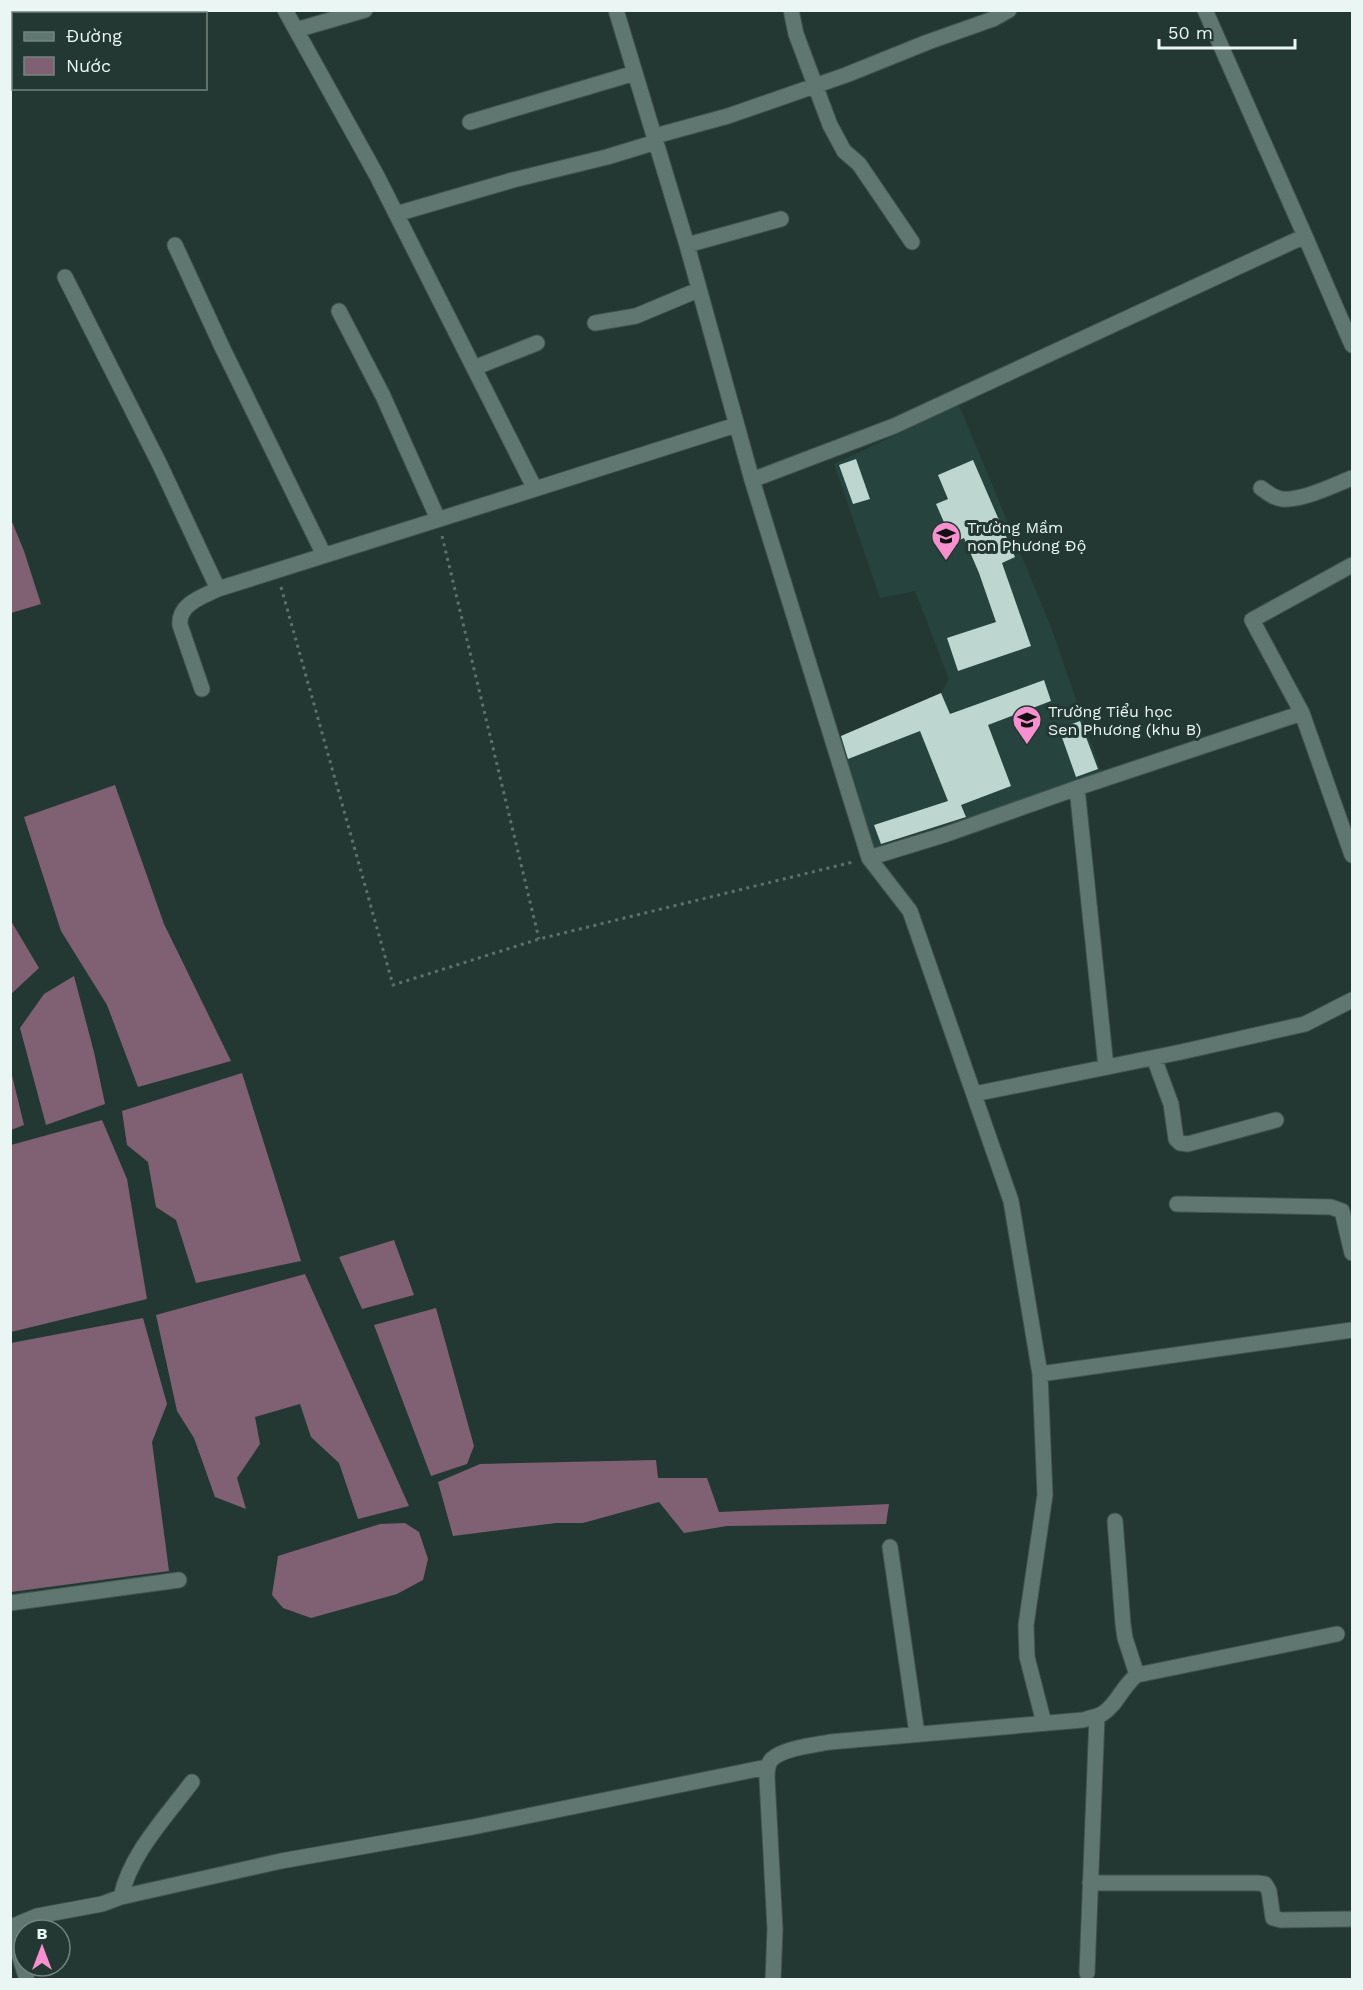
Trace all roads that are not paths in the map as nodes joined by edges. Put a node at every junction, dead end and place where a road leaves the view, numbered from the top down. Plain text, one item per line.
1 (285, 10) edge
2 (365, 10) edge
3 (616, 10) edge
4 (791, 10) edge
5 (1009, 10) edge
6 (1205, 10) edge
7 (296, 30) junction
8 (635, 73) junction
9 (815, 86) junction
10 (470, 122) dead end
11 (655, 139) junction
12 (396, 214) junction
13 (781, 219) dead end
14 (1305, 236) junction
15 (912, 242) dead end
16 (175, 244) dead end
17 (687, 245) junction
18 (65, 277) dead end
19 (698, 290) junction
20 (339, 311) dead end
21 (595, 324) dead end
22 (537, 343) dead end
23 (1353, 345) edge
24 (474, 368) junction
25 (736, 425) junction
26 (1353, 478) edge
27 (752, 480) junction
28 (1261, 488) dead end
29 (535, 489) junction
30 (438, 519) junction
31 (324, 555) junction
32 (1353, 565) edge
33 (218, 589) junction
34 (202, 689) dead end
35 (1302, 713) junction
36 (1077, 788) junction
37 (1353, 855) edge
38 (869, 858) junction
39 (1353, 1000) edge
40 (1154, 1058) junction
41 (1106, 1067) junction
42 (974, 1094) junction
43 (1276, 1120) dead end
44 (1177, 1204) dead end
45 (1353, 1253) edge
46 (1353, 1330) edge
47 (1040, 1374) junction
48 (1115, 1521) dead end
49 (890, 1547) dead end
50 (178, 1580) dead end
51 (10, 1603) edge
52 (1337, 1634) dead end
53 (1137, 1674) junction
54 (1097, 1716) junction
55 (1044, 1723) junction
56 (917, 1734) junction
57 (767, 1767) junction
58 (192, 1782) dead end
59 (1090, 1883) junction
60 (121, 1897) junction
61 (1353, 1918) edge
62 (11, 1926) edge
63 (1087, 1973) dead end
64 (27, 1980) edge
65 (772, 1980) edge

1 - 7 street
2 - 7 street
3 - 8 street
4 - 9 street
5 - 9 street
6 - 14 street
7 - 12 street
8 - 10 street
8 - 11 street
9 - 11 street
9 - 15 street
11 - 12 street
11 - 17 street
12 - 24 street
13 - 17 street
14 - 23 street
14 - 27 street
16 - 31 street
17 - 19 street
18 - 33 street
19 - 21 street
19 - 25 street
20 - 30 street
22 - 24 street
24 - 29 street
25 - 27 street
25 - 29 street
26 - 28 street
27 - 38 street
29 - 30 street
30 - 31 street
31 - 33 street
32 - 35 street
33 - 34 street
35 - 36 street
35 - 37 street
36 - 38 street
36 - 41 street
38 - 42 street
39 - 40 street
40 - 41 street
40 - 43 street
41 - 42 street
42 - 47 street
44 - 45 street
46 - 47 street
47 - 55 street
48 - 53 street
49 - 56 street
50 - 51 street
52 - 53 street
53 - 54 street
54 - 55 street
54 - 59 street
55 - 56 street
56 - 57 street
57 - 60 street
57 - 65 street
58 - 60 street
59 - 61 street
59 - 63 street
60 - 62 street
62 - 64 street

